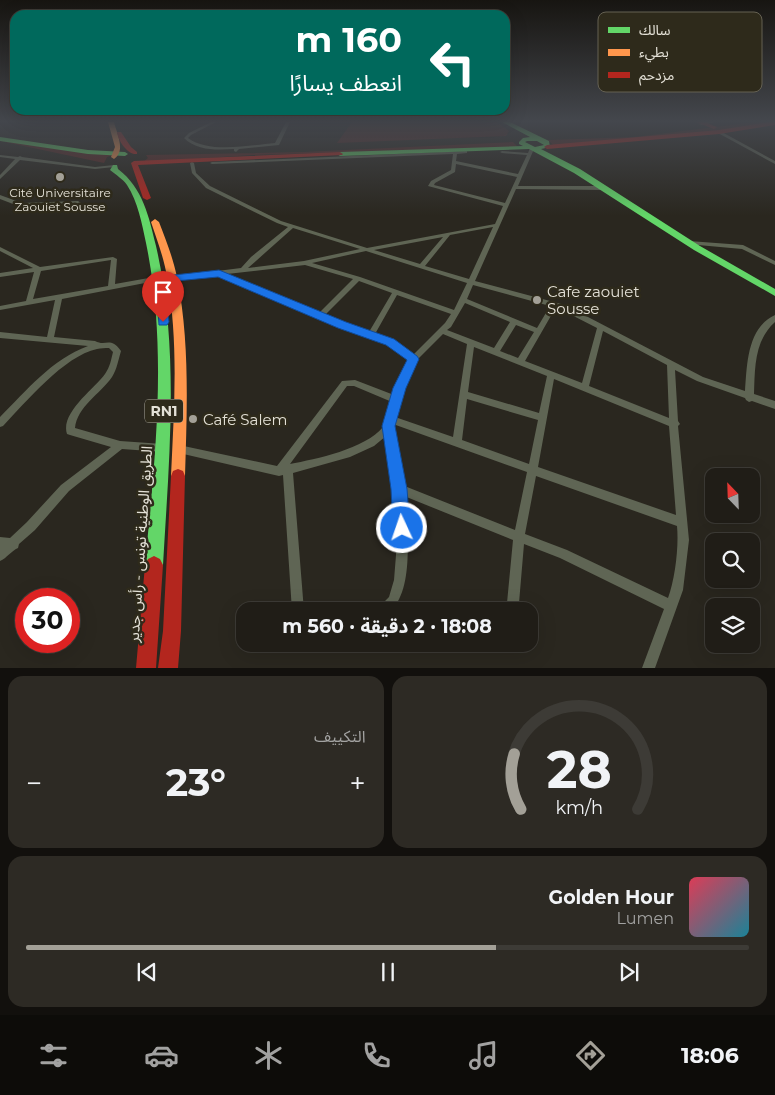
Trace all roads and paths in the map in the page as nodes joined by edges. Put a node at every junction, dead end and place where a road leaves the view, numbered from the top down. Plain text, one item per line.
1 (67, 153) edge
2 (98, 153) edge
3 (121, 153) edge
4 (126, 153) edge
5 (209, 153) edge
6 (353, 153) edge
7 (452, 153) edge
8 (455, 153) edge
9 (529, 153) edge
10 (547, 153) edge
11 (555, 153) edge
12 (759, 153) edge
13 (435, 154) junction
14 (0, 156) edge
15 (562, 156) joint
16 (20, 157) junction
17 (123, 160) junction
18 (454, 161) junction
19 (154, 163) junction
20 (192, 163) junction
21 (775, 163) edge
22 (577, 171) junction
23 (520, 176) junction
24 (0, 178) edge
25 (514, 186) junction
26 (604, 188) junction
27 (0, 197) edge
28 (78, 203) dead end
29 (505, 205) junction
30 (498, 225) junction
31 (291, 227) junction
32 (448, 234) junction
33 (689, 243) junction
34 (0, 249) edge
35 (368, 250) junction
36 (304, 263) junction
37 (775, 263) edge
38 (421, 267) junction
39 (38, 268) junction
40 (242, 271) junction
41 (219, 273) junction
42 (0, 275) edge
43 (358, 278) junction
44 (172, 281) junction
45 (471, 282) junction
46 (160, 284) junction
47 (111, 288) junction
48 (394, 293) junction
49 (775, 293) edge
50 (59, 298) junction
51 (463, 300) junction
52 (29, 303) junction
53 (554, 304) junction
54 (0, 308) edge
55 (455, 313) junction
56 (320, 316) junction
57 (775, 318) edge
58 (515, 321) junction
59 (601, 326) junction
60 (538, 330) junction
61 (442, 331) junction
62 (0, 335) edge
63 (371, 335) junction
64 (50, 338) junction
65 (471, 342) junction
66 (96, 344) junction
67 (496, 351) junction
68 (413, 359) junction
69 (520, 362) junction
70 (671, 366) junction
71 (551, 375) junction
72 (585, 387) junction
73 (464, 394) junction
74 (749, 398) junction
75 (397, 400) junction
76 (775, 405) edge
77 (543, 418) junction
78 (0, 423) edge
79 (390, 423) junction
80 (675, 424) junction
81 (457, 442) junction
82 (120, 445) junction
83 (162, 448) junction
84 (178, 449) junction
85 (533, 468) junction
86 (283, 470) junction
87 (399, 489) junction
88 (683, 523) junction
89 (519, 538) junction
90 (0, 542) edge
91 (14, 544) junction
92 (0, 555) edge
93 (297, 602) edge
94 (393, 602) edge
95 (513, 602) edge
96 (671, 606) junction
97 (146, 668) edge
98 (168, 668) edge
99 (648, 668) edge

1 - 17 main road
2 - 17 main road
3 - 17 main road, الطريق الوطنية تونس - رأس جدير / RN1
4 - 17 main road, الطريق الوطنية تونس - رأس جدير / RN1
5 - 17 main road
6 - 19 main road
7 - 13 street
8 - 18 street
9 - 23 street
10 - 22 main road
11 - 15 main road
12 - 21 street
13 - 18 street
13 - 20 street
14 - 16 street
15 - 22 main road
16 - 17 street
16 - 24 street
17 - 19 main road
17 - 44 main road, الطريق الوطنية تونس - رأس جدير / RN1
17 - 46 main road, الطريق الوطنية تونس - رأس جدير / RN1
18 - 23 street
18 - 29 street
19 - 20 street
20 - 31 street
22 - 26 main road
23 - 25 street
25 - 26 street
25 - 29 street
26 - 33 main road
27 - 28 street
29 - 30 street
30 - 32 street
30 - 45 street
31 - 35 street
31 - 40 street
32 - 35 street
32 - 38 street
33 - 37 street
33 - 49 main road
34 - 39 street
35 - 36 street
35 - 38 street
36 - 40 street
36 - 43 street
38 - 45 street
39 - 42 street
39 - 47 street
39 - 52 street
40 - 41 street
41 - 44 street
41 - 56 street
43 - 48 street
43 - 56 street
44 - 46 street
44 - 84 main road, الطريق الوطنية تونس - رأس جدير / RN1
45 - 51 street
45 - 53 street
46 - 47 street
46 - 83 main road, الطريق الوطنية تونس - رأس جدير / RN1
47 - 50 street
48 - 55 street
48 - 63 street
50 - 52 street
50 - 64 street
51 - 55 street
51 - 58 street
52 - 54 street
53 - 59 street
53 - 60 street
55 - 61 street
56 - 63 street
57 - 74 street
58 - 60 street
58 - 67 street
59 - 70 street
59 - 72 street
60 - 69 street
61 - 65 street
61 - 68 street
62 - 64 street
63 - 68 street
64 - 66 street
65 - 67 street
65 - 73 street
66 - 78 street
66 - 82 street
67 - 69 street
68 - 75 street
69 - 71 street
70 - 74 street
70 - 80 street
71 - 72 street
71 - 77 street
72 - 80 street
73 - 77 street
73 - 81 street
74 - 76 street
75 - 79 street
75 - 86 street
77 - 85 street
79 - 81 street
79 - 86 street
79 - 87 street
80 - 88 street
81 - 85 street
82 - 83 street
82 - 91 street
83 - 84 street
83 - 97 main road, الطريق الوطنية تونس - رأس جدير / RN1
84 - 86 street
84 - 98 main road, الطريق الوطنية تونس - رأس جدير / RN1
85 - 88 street
85 - 89 street
86 - 93 street
87 - 89 street
87 - 94 street
88 - 96 street
89 - 95 street
89 - 96 street
90 - 91 street
91 - 92 street
96 - 99 street

